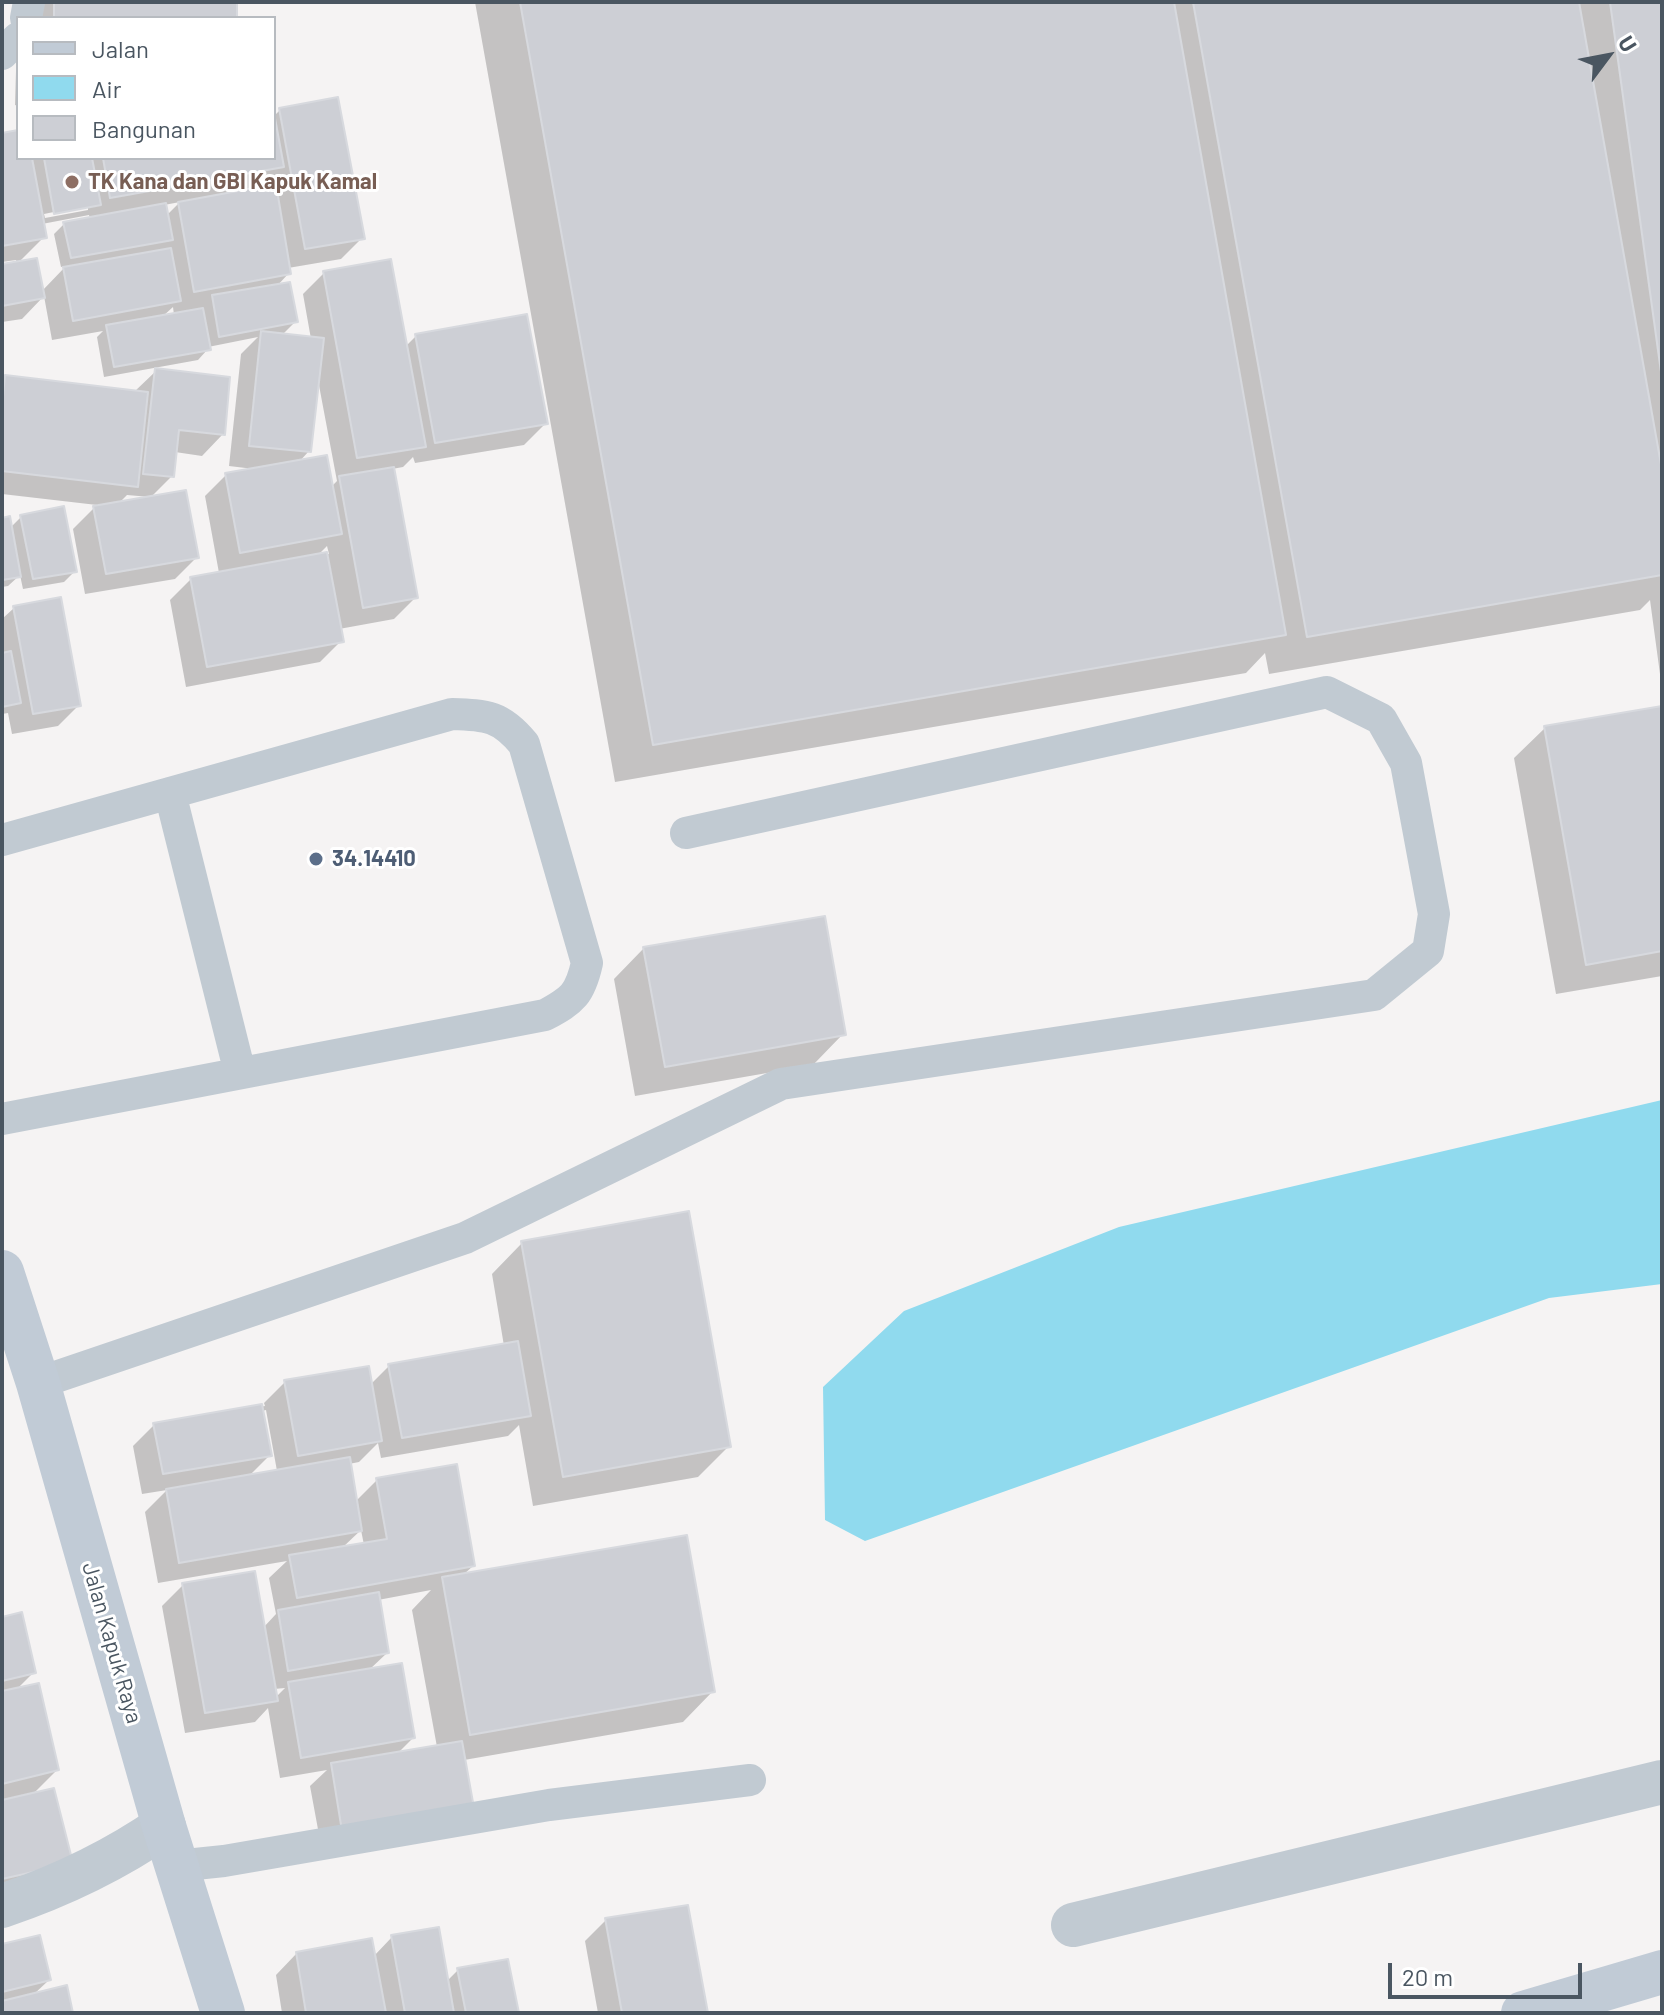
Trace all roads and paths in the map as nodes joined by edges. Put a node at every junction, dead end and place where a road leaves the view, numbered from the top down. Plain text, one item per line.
1 (170, 793) junction
2 (686, 833) dead end
3 (2, 840) edge
4 (240, 1073) junction
5 (2, 1119) edge
6 (2, 1272) edge
7 (38, 1383) junction
8 (750, 1780) dead end
9 (1662, 1782) edge
10 (170, 1846) junction
11 (2, 1906) edge
12 (1073, 1925) dead end
13 (1662, 1972) edge
14 (223, 2013) edge
15 (1523, 2013) edge

1 - 3 lane
1 - 4 lane
1 - 4 lane
2 - 7 lane
4 - 5 lane
6 - 7 main road, Jalan Kapuk Raya
7 - 10 main road, Jalan Kapuk Raya
8 - 10 lane
9 - 12 street
10 - 11 street
10 - 14 main road, Jalan Kapuk Raya
13 - 15 main road

